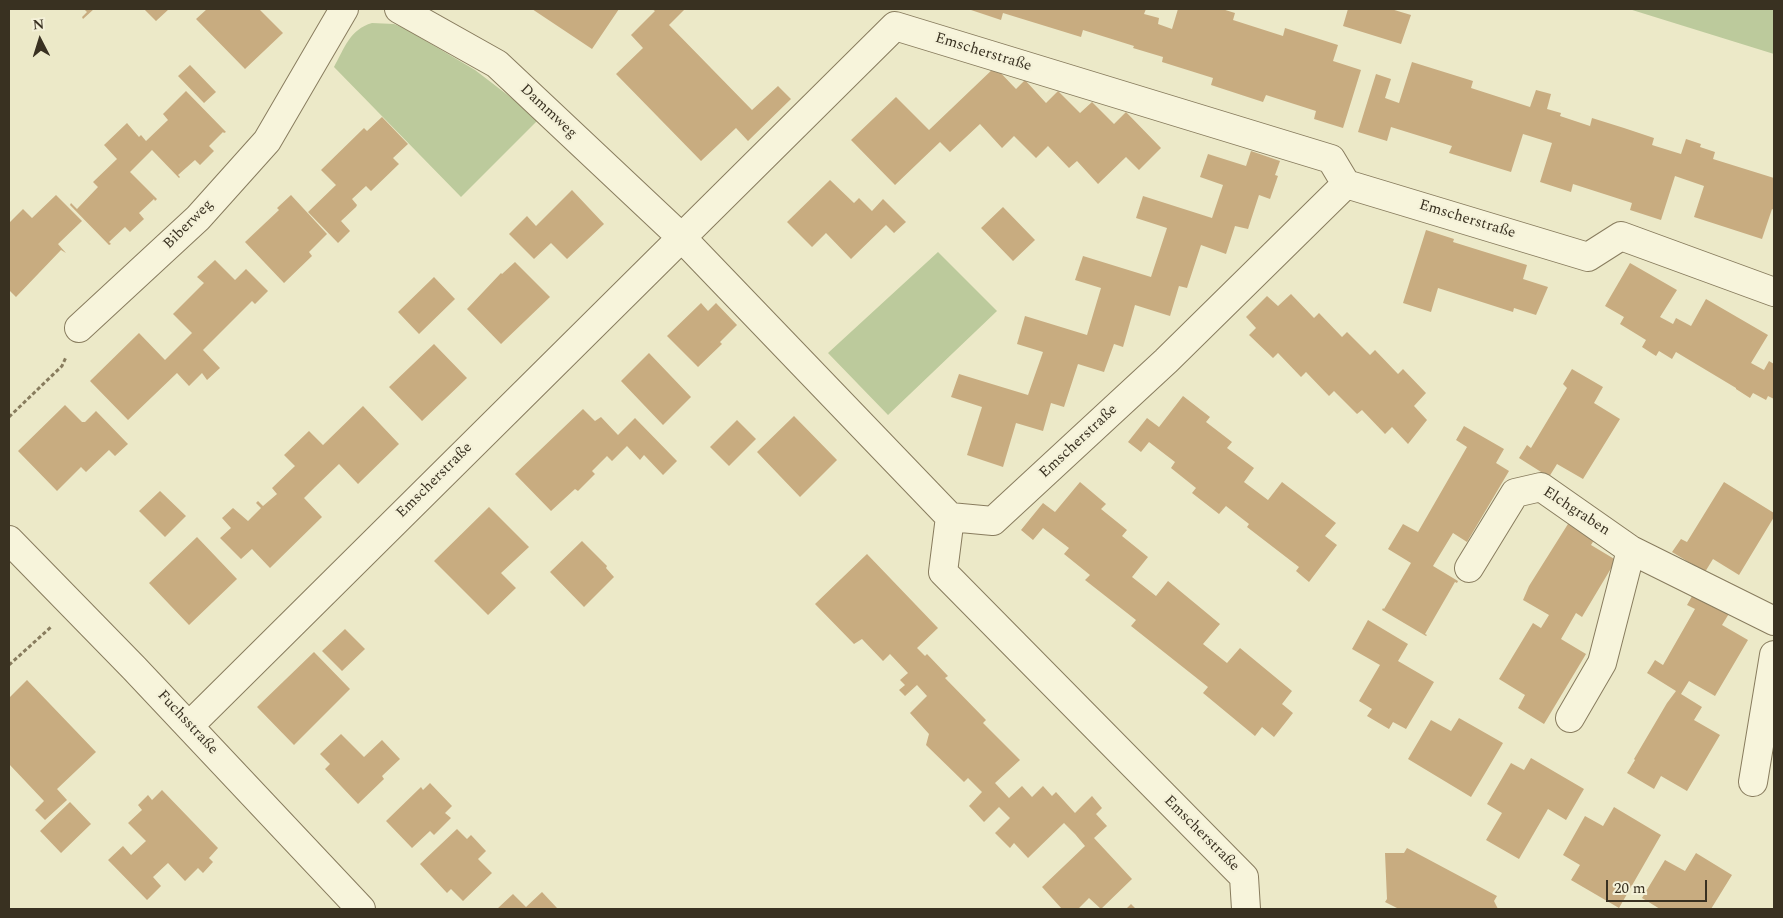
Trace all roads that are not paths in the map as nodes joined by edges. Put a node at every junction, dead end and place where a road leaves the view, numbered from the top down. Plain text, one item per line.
1 (344, 9) edge
2 (399, 9) edge
3 (1346, 184) junction
4 (681, 237) junction
5 (1774, 292) edge
6 (79, 328) road end
7 (950, 517) junction
8 (9, 540) edge
9 (1631, 550) junction
10 (1469, 568) dead end
11 (1774, 621) edge
12 (1774, 655) edge
13 (1570, 718) dead end
14 (189, 726) junction
15 (1753, 782) dead end
16 (361, 909) edge
17 (1246, 909) edge

1 - 6 street, Biberweg
2 - 4 street, Dammweg
3 - 4 street, Emscherstraße
3 - 5 street, Emscherstraße
3 - 7 street, Emscherstraße
4 - 7 street
4 - 14 street, Emscherstraße
7 - 17 street, Emscherstraße
8 - 14 street, Fuchsstraße
9 - 10 street, Elchgraben
9 - 11 street, Elchgraben
9 - 13 street
12 - 15 street
14 - 16 street, Fuchsstraße

